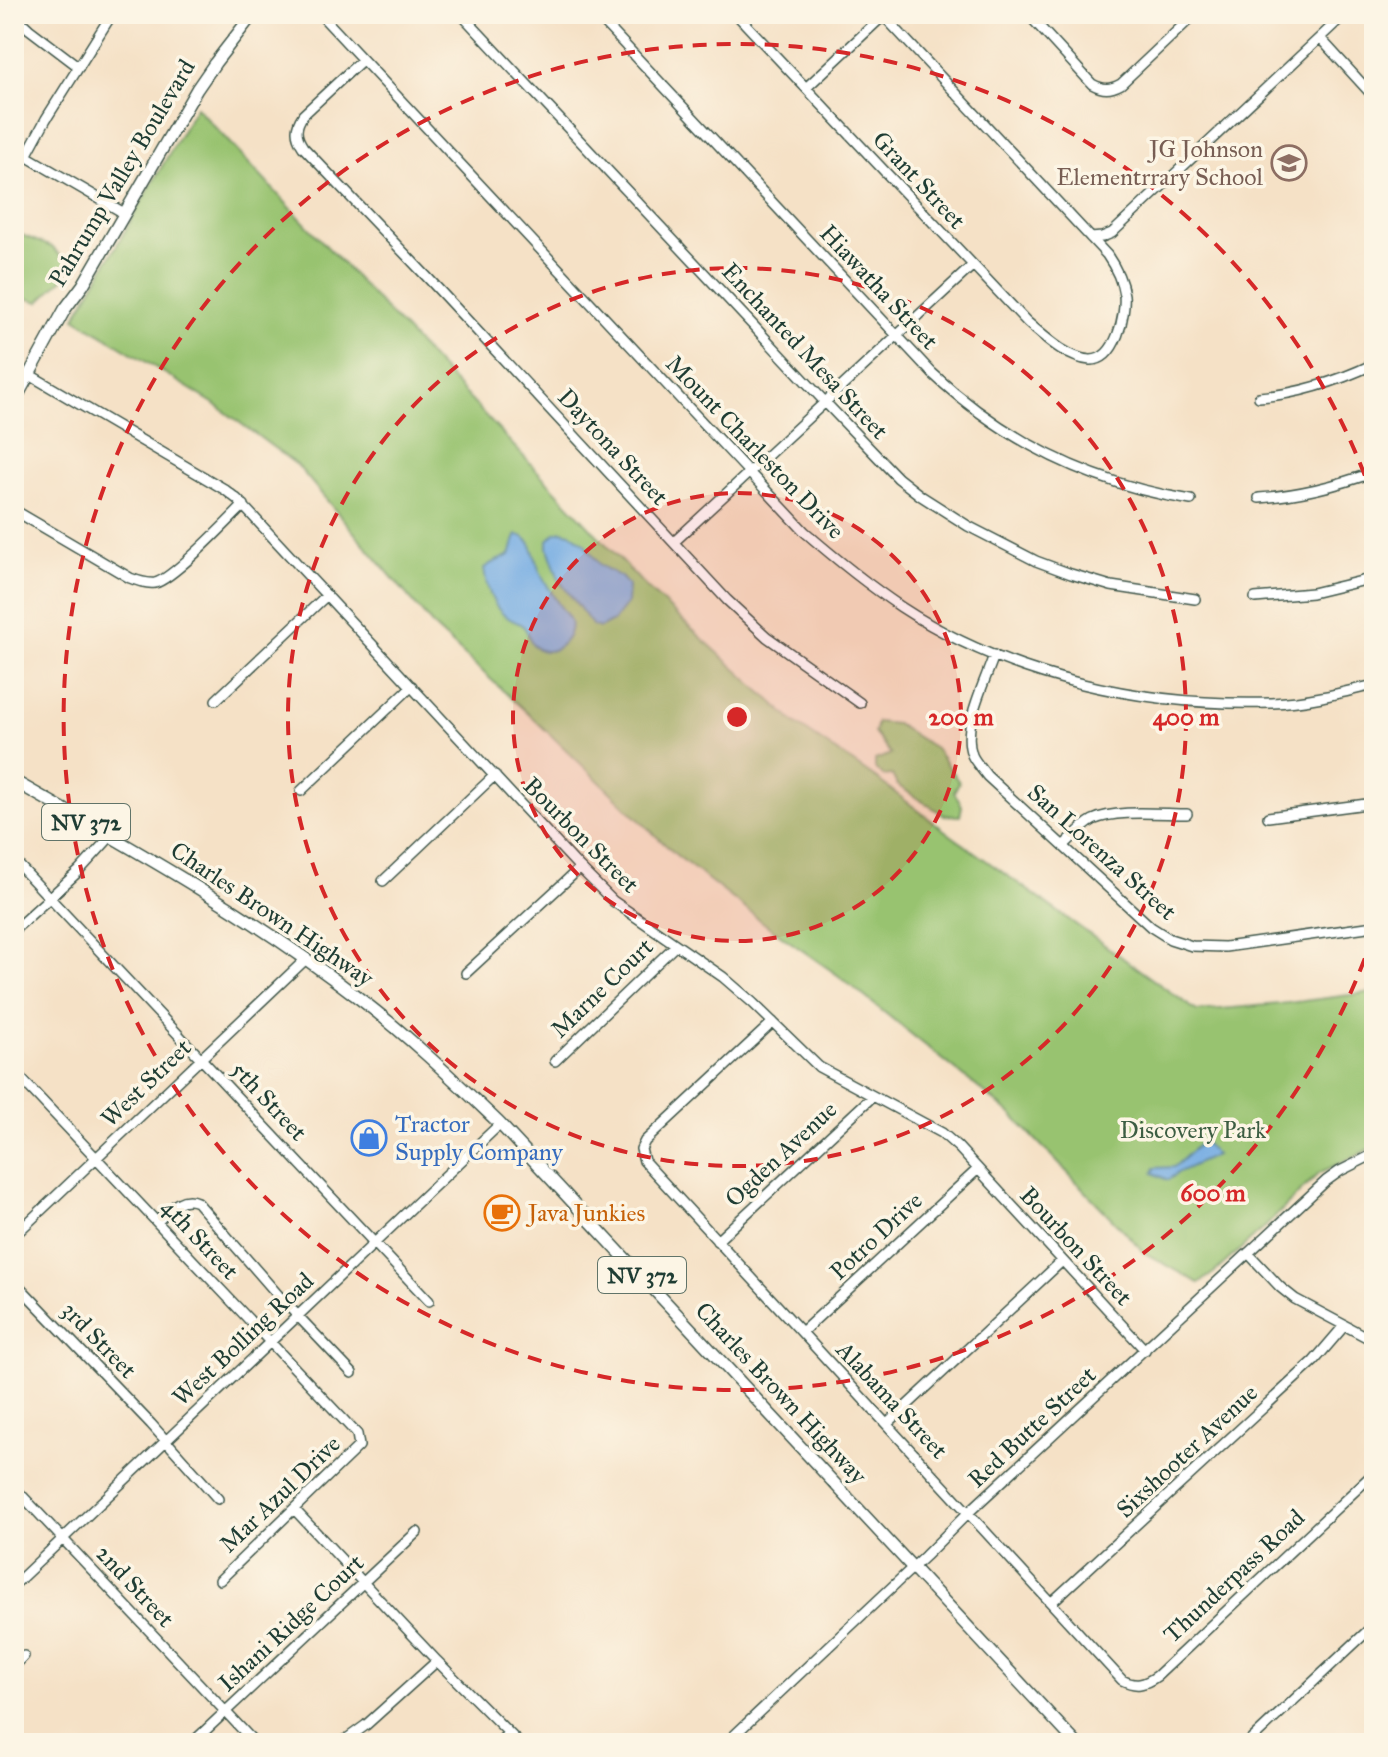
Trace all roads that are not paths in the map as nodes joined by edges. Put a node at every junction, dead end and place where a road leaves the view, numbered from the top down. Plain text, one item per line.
1 (112, 14) edge
2 (253, 14) edge
3 (320, 14) edge
4 (461, 14) edge
5 (596, 14) edge
6 (736, 14) edge
7 (1195, 14) edge
8 (1345, 14) edge
9 (14, 15) edge
10 (883, 15) edge
11 (1034, 16) edge
12 (1320, 38) junction
13 (362, 60) junction
14 (79, 67) junction
15 (806, 88) junction
16 (1374, 97) edge
17 (14, 149) edge
18 (26, 156) junction
19 (124, 213) junction
20 (1091, 238) junction
21 (972, 266) junction
22 (896, 335) junction
23 (1374, 364) edge
24 (30, 375) junction
25 (1259, 397) dead end
26 (824, 401) junction
27 (14, 402) edge
28 (1374, 472) edge
29 (749, 473) junction
30 (1259, 498) dead end
31 (1191, 500) dead end
32 (244, 505) junction
33 (14, 510) edge
34 (674, 542) junction
35 (1374, 578) edge
36 (327, 595) junction
37 (1255, 598) dead end
38 (1195, 599) dead end
39 (994, 655) junction
40 (1374, 685) edge
41 (412, 686) junction
42 (216, 700) dead end
43 (860, 703) dead end
44 (495, 775) junction
45 (14, 781) edge
46 (301, 791) dead end
47 (1374, 803) edge
48 (1187, 814) dead end
49 (1268, 817) dead end
50 (111, 836) junction
51 (1064, 845) junction
52 (14, 860) edge
53 (580, 868) junction
54 (383, 881) dead end
55 (50, 897) junction
56 (1374, 926) edge
57 (14, 930) edge
58 (676, 945) junction
59 (306, 959) junction
60 (466, 973) dead end
61 (773, 1022) junction
62 (201, 1058) junction
63 (555, 1061) dead end
64 (14, 1071) edge
65 (873, 1096) junction
66 (500, 1124) junction
67 (1374, 1154) edge
68 (96, 1158) junction
69 (978, 1169) junction
70 (157, 1222) junction
71 (14, 1236) edge
72 (717, 1241) junction
73 (374, 1242) junction
74 (1248, 1253) junction
75 (1062, 1261) junction
76 (14, 1281) edge
77 (429, 1301) dead end
78 (298, 1315) junction
79 (1344, 1326) junction
80 (802, 1332) junction
81 (270, 1341) junction
82 (1374, 1341) edge
83 (1145, 1350) junction
84 (352, 1373) dead end
85 (887, 1424) junction
86 (357, 1434) joint
87 (165, 1440) junction
88 (1374, 1473) edge
89 (14, 1487) edge
90 (218, 1499) dead end
91 (294, 1509) junction
92 (969, 1512) junction
93 (417, 1532) dead end
94 (63, 1539) junction
95 (913, 1568) junction
96 (220, 1580) dead end
97 (363, 1583) junction
98 (14, 1585) edge
99 (1052, 1602) junction
100 (1374, 1625) edge
101 (24, 1656) dead end
102 (437, 1661) junction
103 (14, 1666) edge
104 (1116, 1673) joint
105 (226, 1711) junction
106 (509, 1733) junction
107 (192, 1743) edge
108 (255, 1743) edge
109 (341, 1743) edge
110 (498, 1743) edge
111 (519, 1743) edge
112 (726, 1743) edge
113 (1076, 1743) edge
114 (1248, 1743) edge

1 - 14 street
2 - 19 main road, Pahrump Valley Boulevard
3 - 13 street, Mount Charleston Drive
4 - 26 street, Enchanted Mesa Street
5 - 22 street, Hiawatha Street
6 - 15 street, Grant Street
7 - 11 street
8 - 12 street
9 - 14 street
10 - 15 street
10 - 20 street
12 - 16 street
12 - 20 street
13 - 29 street, Mount Charleston Drive
13 - 34 street, Daytona Street
14 - 18 street
15 - 21 street, Grant Street
17 - 18 street
18 - 19 street
19 - 24 main road, Pahrump Valley Boulevard
20 - 21 street, Grant Street
21 - 22 street
22 - 26 street
22 - 31 street, Hiawatha Street
23 - 25 street
24 - 27 main road, Pahrump Valley Boulevard
24 - 32 street, Bourbon Street
26 - 29 street
26 - 38 street, Enchanted Mesa Street
28 - 30 street
29 - 34 street
29 - 39 street, Mount Charleston Drive
32 - 33 street
32 - 36 street, Bourbon Street
34 - 43 street, Daytona Street
35 - 37 street
36 - 41 street, Bourbon Street
36 - 42 street
39 - 40 street, Mount Charleston Drive
39 - 51 street, San Lorenza Street
41 - 44 street, Bourbon Street
41 - 46 street
44 - 53 street, Bourbon Street
44 - 54 street
45 - 50 main road, Charles Brown Highway / NV 372
47 - 49 street
48 - 51 street
50 - 55 street
50 - 59 main road, Charles Brown Highway / NV 372
51 - 56 street, San Lorenza Street
52 - 55 street, 5th Street
53 - 58 street, Bourbon Street
53 - 60 street
55 - 57 street
55 - 62 street, 5th Street
58 - 61 street, Bourbon Street
58 - 63 street, Marne Court
59 - 62 street, West Street
59 - 66 main road, Charles Brown Highway / NV 372
61 - 65 street, Bourbon Street
61 - 72 street, Alabama Street
62 - 68 street, West Street
62 - 73 street, 5th Street
64 - 68 street, 4th Street
65 - 69 street, Bourbon Street
65 - 72 street, Ogden Avenue
66 - 73 street, West Bolling Road
66 - 95 main road, Charles Brown Highway / NV 372
67 - 74 street, Red Butte Street
68 - 70 street, 4th Street
68 - 71 street, West Street
69 - 75 street, Bourbon Street
69 - 80 street, Potro Drive
70 - 78 street
70 - 81 street, 4th Street
72 - 80 street, Alabama Street
73 - 77 street, 5th Street
73 - 78 street, West Bolling Road
74 - 79 street
74 - 83 street, Red Butte Street
75 - 83 street, Bourbon Street
75 - 85 street
76 - 87 street, 3rd Street
78 - 81 street, West Bolling Road
78 - 84 street
79 - 82 street
79 - 99 street, Sixshooter Avenue
80 - 85 street, Alabama Street
81 - 86 street, 4th Street
81 - 87 street, West Bolling Road
83 - 92 street, Red Butte Street
85 - 92 street, Alabama Street
86 - 91 street, Mar Azul Drive
87 - 90 street, 3rd Street
87 - 94 street, West Bolling Road
88 - 104 street, Thunderpass Road
89 - 94 street, 2nd Street
91 - 96 street, Mar Azul Drive
91 - 97 street
92 - 95 street, Red Butte Street
92 - 99 street, Alabama Street
93 - 97 street, Ishani Ridge Court
94 - 98 street, West Bolling Road
94 - 105 street, 2nd Street
95 - 112 street, Red Butte Street
95 - 113 main road, Charles Brown Highway / NV 372
97 - 102 street
97 - 105 street, Ishani Ridge Court
99 - 104 street, Alabama Street
100 - 114 street
101 - 103 street
102 - 106 street
102 - 109 street
105 - 107 street, Ishani Ridge Court
105 - 108 street, 2nd Street
106 - 110 street
106 - 111 street

